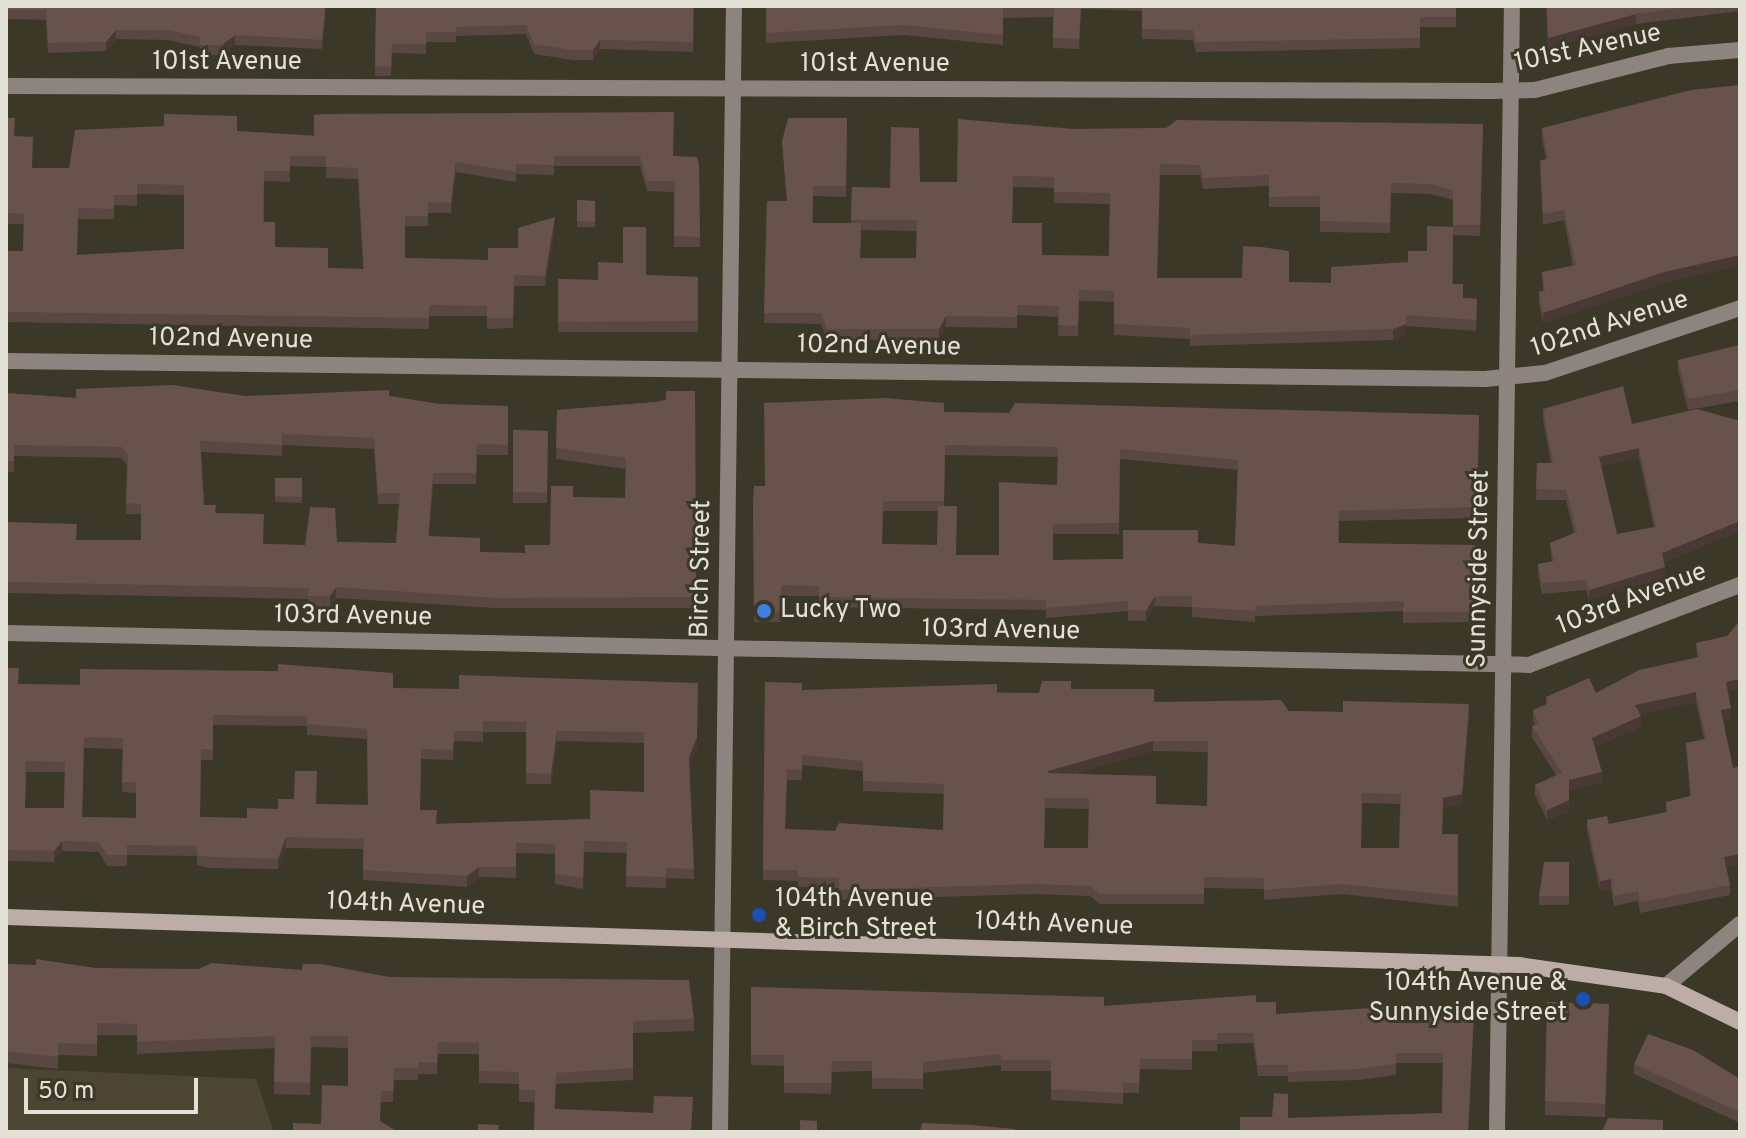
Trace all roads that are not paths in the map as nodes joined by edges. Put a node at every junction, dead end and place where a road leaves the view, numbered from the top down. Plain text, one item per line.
1 (734, 6) edge
2 (1512, 6) edge
3 (1740, 50) edge
4 (6, 86) edge
5 (732, 89) junction
6 (1510, 90) junction
7 (1740, 308) edge
8 (6, 361) edge
9 (729, 369) junction
10 (1506, 378) junction
11 (1740, 585) edge
12 (6, 633) edge
13 (725, 649) junction
14 (1503, 666) junction
15 (6, 917) edge
16 (1740, 924) edge
17 (723, 940) junction
18 (1500, 964) junction
19 (1666, 986) junction
20 (1740, 1022) edge
21 (720, 1132) edge
22 (1497, 1132) edge

1 - 5 street, Birch Street
2 - 6 street, Sunnyside Street
3 - 6 street, 101st Avenue
4 - 5 street, 101st Avenue
5 - 6 street, 101st Avenue
5 - 9 street, Birch Street
6 - 10 street, Sunnyside Street
7 - 10 street, 102nd Avenue
8 - 9 street, 102nd Avenue
9 - 10 street, 102nd Avenue
9 - 13 street, Birch Street
10 - 14 street, Sunnyside Street
11 - 14 street, 103rd Avenue
12 - 13 street, 103rd Avenue
13 - 14 street, 103rd Avenue
13 - 17 street, Birch Street
14 - 18 street, Sunnyside Street
15 - 17 street, 104th Avenue
16 - 19 street
17 - 18 street, 104th Avenue
17 - 21 street, Birch Street
18 - 19 street, 104th Avenue
18 - 22 street, Sunnyside Street
19 - 20 street, 104th Avenue

